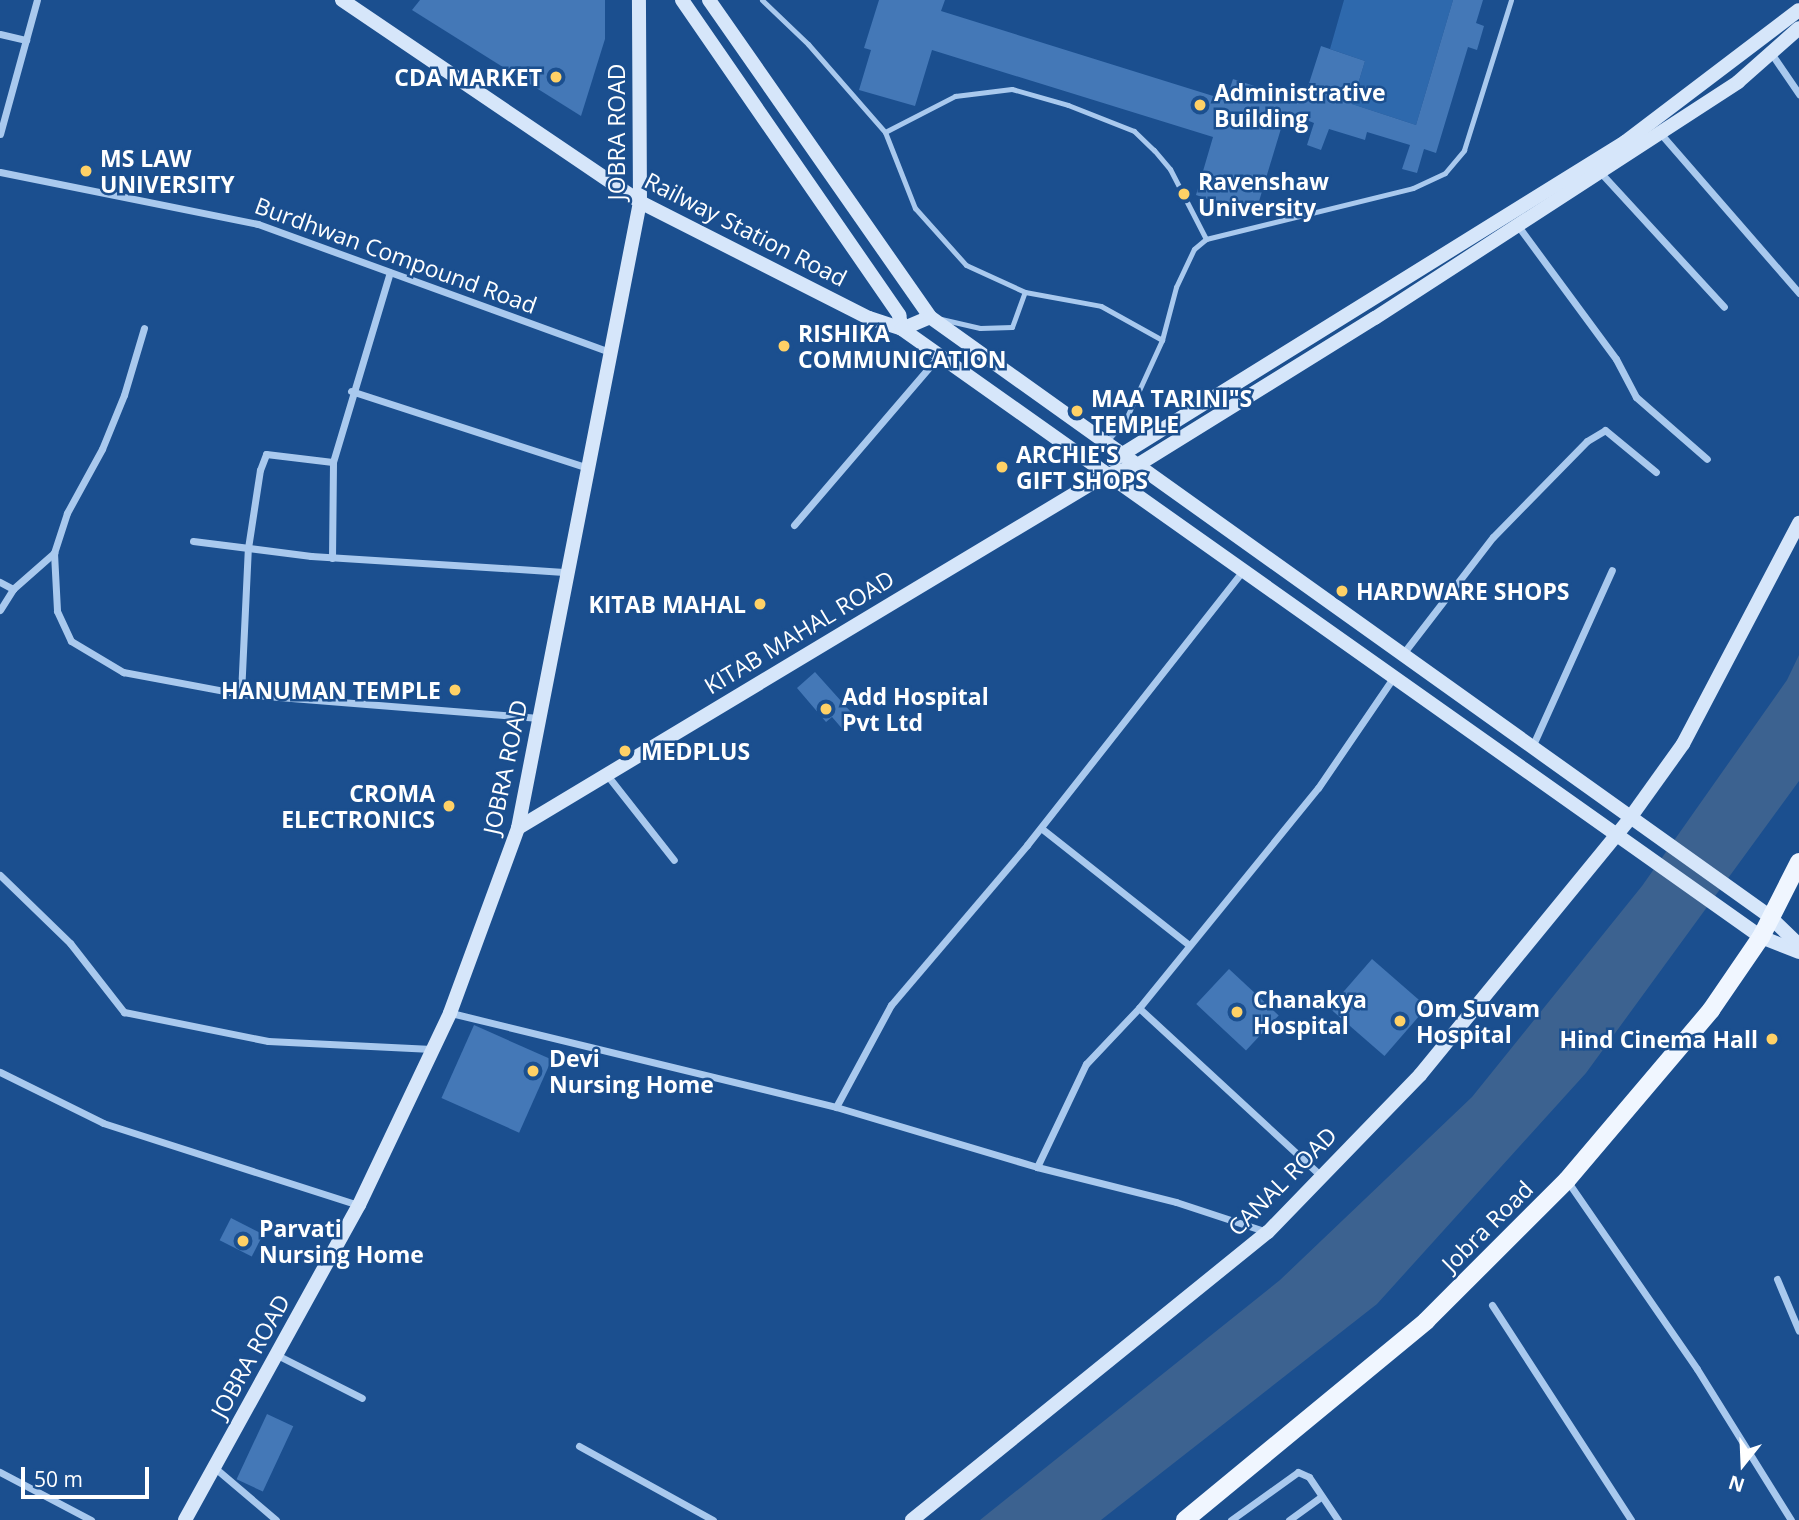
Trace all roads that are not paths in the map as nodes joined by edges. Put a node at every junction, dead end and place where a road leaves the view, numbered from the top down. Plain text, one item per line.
1 (37, 0) edge
2 (342, 0) edge
3 (639, 0) edge
4 (682, 0) edge
5 (709, 0) edge
6 (762, 0) edge
7 (1511, 0) edge
8 (1799, 10) edge
9 (1799, 28) edge
10 (0, 34) edge
11 (26, 40) junction
12 (1760, 42) junction
13 (1771, 53) junction
14 (1799, 94) edge
15 (885, 132) junction
16 (1659, 133) junction
17 (0, 135) edge
18 (0, 172) edge
19 (1600, 172) junction
20 (640, 202) junction
21 (1517, 225) junction
22 (1206, 239) junction
23 (390, 272) junction
24 (1025, 292) junction
25 (1799, 293) edge
26 (1724, 307) dead end
27 (930, 317) junction
28 (144, 328) dead end
29 (902, 329) junction
30 (1161, 340) junction
31 (611, 353) junction
32 (938, 357) junction
33 (351, 391) junction
34 (1104, 444) junction
35 (1117, 454) junction
36 (1707, 459) dead end
37 (333, 462) junction
38 (1136, 467) junction
39 (588, 468) junction
40 (1656, 472) dead end
41 (1104, 476) junction
42 (1799, 523) edge
43 (794, 525) dead end
44 (192, 541) dead end
45 (248, 548) junction
46 (54, 554) junction
47 (332, 558) junction
48 (1244, 569) junction
49 (1612, 570) dead end
50 (568, 572) junction
51 (0, 582) edge
52 (13, 589) junction
53 (0, 610) edge
54 (1401, 656) junction
55 (1395, 675) junction
56 (241, 694) junction
57 (540, 718) junction
58 (1531, 748) junction
59 (607, 775) junction
60 (1630, 818) junction
61 (518, 828) junction
62 (1041, 828) junction
63 (1621, 836) junction
64 (674, 860) dead end
65 (1799, 862) edge
66 (0, 875) edge
67 (1769, 916) junction
68 (1761, 937) junction
69 (1188, 944) junction
70 (1799, 945) edge
71 (1799, 952) edge
72 (1139, 1009) junction
73 (450, 1013) junction
74 (433, 1049) junction
75 (0, 1072) edge
76 (836, 1107) junction
77 (1037, 1167) junction
78 (1321, 1176) junction
79 (1567, 1180) junction
80 (359, 1205) junction
81 (1268, 1233) junction
82 (1777, 1279) dead end
83 (1492, 1305) dead end
84 (1799, 1331) edge
85 (277, 1355) junction
86 (362, 1398) dead end
87 (579, 1446) dead end
88 (215, 1468) junction
89 (0, 1472) edge
90 (1321, 1497) junction
91 (91, 1520) edge
92 (185, 1520) edge
93 (275, 1520) edge
94 (713, 1520) edge
95 (912, 1520) edge
96 (1185, 1520) edge
97 (1231, 1520) edge
98 (1289, 1520) edge
99 (1338, 1520) edge
100 (1631, 1520) edge
101 (1791, 1520) edge

1 - 11 street
2 - 20 street, Railway Station Road
3 - 20 street, JOBRA ROAD
4 - 29 street
5 - 27 street
6 - 15 lane
7 - 22 lane
8 - 12 street
9 - 13 street
10 - 11 street
11 - 17 street
12 - 13 street
12 - 35 street
13 - 14 street
13 - 16 street
15 - 22 lane
15 - 24 lane
16 - 19 street
16 - 25 street
18 - 23 street, Burdhwan Compound Road
19 - 21 street
19 - 26 street
20 - 29 street, Railway Station Road
20 - 31 street, JOBRA ROAD
21 - 36 street
21 - 38 street
22 - 30 lane
23 - 31 street, Burdhwan Compound Road
23 - 33 street
24 - 27 lane
24 - 30 lane
27 - 29 street
27 - 34 street
28 - 46 street
29 - 32 street
30 - 34 lane
31 - 39 street, JOBRA ROAD
32 - 41 street
32 - 43 street
33 - 37 street
33 - 39 street
34 - 35 street
35 - 38 street
35 - 41 street
37 - 45 street
37 - 47 street
38 - 41 street
38 - 54 street
39 - 50 street, JOBRA ROAD
40 - 54 street
41 - 48 street
41 - 59 street, KITAB MAHAL ROAD
42 - 60 street, CANAL ROAD
44 - 45 street
45 - 47 street
45 - 56 street
46 - 52 street
46 - 56 street
47 - 50 street
48 - 55 street
48 - 62 street
49 - 58 street
50 - 57 street, JOBRA ROAD
51 - 52 street
52 - 53 street
54 - 58 street
55 - 63 street
55 - 69 street
56 - 57 street
57 - 61 street, JOBRA ROAD
58 - 60 street
59 - 61 street, KITAB MAHAL ROAD
59 - 64 street
60 - 63 street, CANAL ROAD
60 - 67 street
61 - 73 street, JOBRA ROAD
62 - 69 street
62 - 76 street
63 - 68 street
63 - 78 street, CANAL ROAD
65 - 67 main road
66 - 74 street
67 - 68 main road, Jobra Road
67 - 70 street
68 - 71 street
68 - 79 main road, Jobra Road
69 - 72 street
72 - 77 street
72 - 78 street
73 - 74 street, JOBRA ROAD
73 - 76 street
74 - 80 street, JOBRA ROAD
75 - 80 street
76 - 77 street
77 - 81 street
78 - 81 street, CANAL ROAD
79 - 96 main road, Jobra Road
79 - 101 street
80 - 85 street, JOBRA ROAD
81 - 95 street, CANAL ROAD
82 - 84 street
83 - 100 street
85 - 86 street
85 - 88 street, JOBRA ROAD
87 - 94 street
88 - 92 street, JOBRA ROAD
88 - 93 street
89 - 91 street
90 - 97 street
90 - 98 street
90 - 99 street

